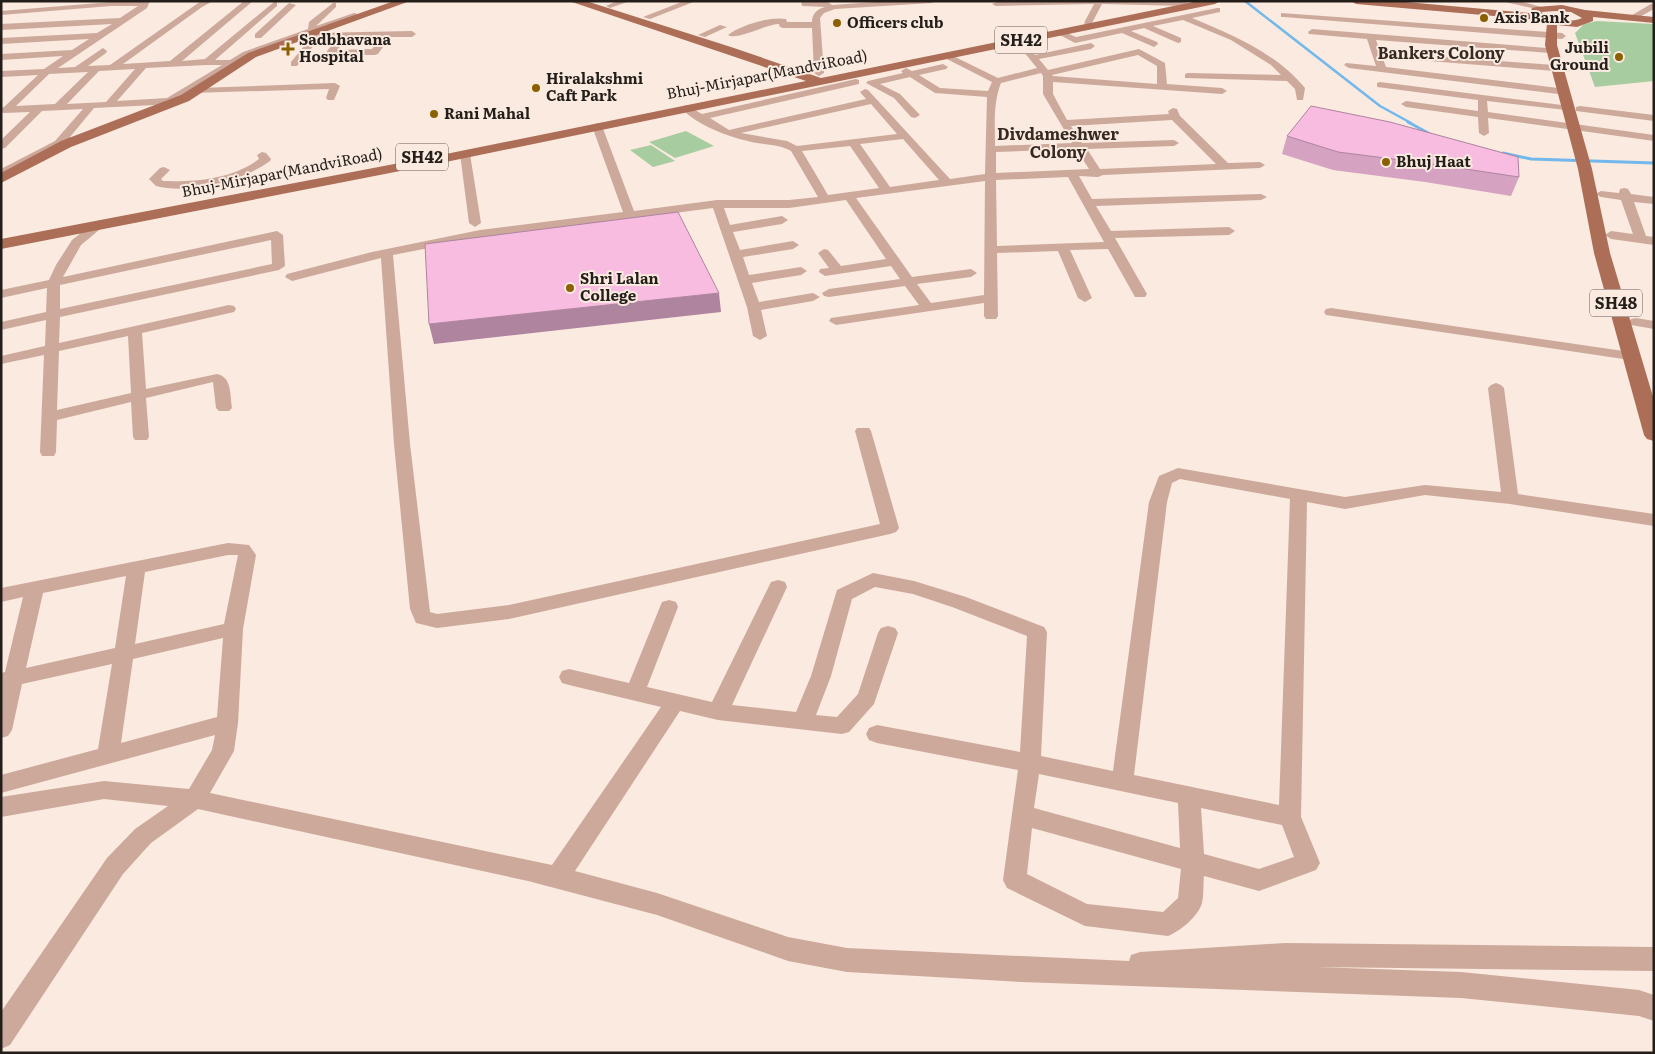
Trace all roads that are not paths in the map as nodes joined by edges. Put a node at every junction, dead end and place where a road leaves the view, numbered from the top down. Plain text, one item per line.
1 (24, 1) edge
2 (209, 1) edge
3 (248, 1) edge
4 (397, 1) edge
5 (405, 1) edge
6 (574, 1) edge
7 (594, 1) edge
8 (626, 1) edge
9 (692, 1) edge
10 (805, 1) edge
11 (932, 1) edge
12 (1077, 1) edge
13 (1199, 1) edge
14 (1356, 1) edge
15 (1385, 1) edge
16 (1505, 1) edge
17 (1085, 2) edge
18 (1099, 2) edge
19 (145, 3) edge
20 (274, 4) dead end
21 (996, 4) dead end
22 (1185, 4) junction
23 (292, 5) dead end
24 (333, 5) dead end
25 (610, 6) junction
26 (1216, 6) edge
27 (1654, 6) edge
28 (1408, 8) dead end
29 (829, 9) junction
30 (1577, 11) edge
31 (21, 12) junction
32 (1539, 12) junction
33 (1, 14) edge
34 (1284, 15) dead end
35 (647, 17) junction
36 (1183, 17) junction
37 (1631, 18) junction
38 (120, 21) junction
39 (1654, 21) edge
40 (273, 23) junction
41 (1088, 23) junction
42 (283, 24) dead end
43 (817, 25) junction
44 (1144, 25) junction
45 (1416, 26) junction
46 (1, 27) edge
47 (723, 27) dead end
48 (1123, 30) junction
49 (306, 31) junction
50 (1060, 32) junction
51 (1312, 32) dead end
52 (412, 34) dead end
53 (386, 35) junction
54 (702, 35) junction
55 (732, 35) dead end
56 (1557, 35) junction
57 (98, 36) junction
58 (236, 36) junction
59 (258, 36) junction
60 (344, 36) junction
61 (1370, 36) junction
62 (1178, 40) dead end
63 (1412, 40) junction
64 (1019, 41) junction
65 (1114, 41) dead end
66 (1424, 41) junction
67 (1, 42) edge
68 (1154, 44) dead end
69 (103, 51) dead end
70 (1547, 51) dead end
71 (74, 53) junction
72 (1, 57) edge
73 (1033, 58) junction
74 (1420, 58) junction
75 (207, 62) junction
76 (944, 62) junction
77 (1476, 62) junction
78 (231, 63) junction
79 (172, 64) junction
80 (294, 64) dead end
81 (1348, 65) dead end
82 (143, 66) junction
83 (897, 66) junction
84 (113, 68) junction
85 (96, 69) junction
86 (1382, 69) junction
87 (1562, 69) junction
88 (78, 70) junction
89 (47, 71) junction
90 (2, 74) edge
91 (911, 74) junction
92 (1045, 74) junction
93 (1427, 75) junction
94 (1188, 76) dead end
95 (822, 77) junction
96 (1212, 77) junction
97 (1447, 77) junction
98 (1290, 78) junction
99 (853, 79) junction
100 (996, 81) junction
101 (1478, 81) junction
102 (1380, 85) dead end
103 (1162, 87) junction
104 (195, 91) junction
105 (1558, 91) dead end
106 (992, 94) junction
107 (1446, 94) junction
108 (331, 98) dead end
109 (1300, 98) dead end
110 (1481, 98) junction
111 (170, 101) junction
112 (873, 101) junction
113 (92, 104) junction
114 (109, 104) junction
115 (1406, 104) dead end
116 (59, 106) junction
117 (40, 108) junction
118 (686, 108) junction
119 (1562, 108) dead end
120 (5, 110) edge
121 (1580, 110) junction
122 (1483, 114) junction
123 (915, 115) dead end
124 (701, 117) junction
125 (1654, 118) edge
126 (1064, 123) junction
127 (597, 126) junction
128 (1582, 128) junction
129 (729, 133) junction
130 (1484, 133) dead end
131 (905, 136) junction
132 (1654, 138) edge
133 (58, 142) junction
134 (853, 142) junction
135 (1174, 143) dead end
136 (1, 146) edge
137 (1079, 146) junction
138 (795, 149) junction
139 (990, 149) junction
140 (465, 154) junction
141 (262, 155) dead end
142 (1260, 165) dead end
143 (1226, 166) junction
144 (1210, 167) junction
145 (164, 170) dead end
146 (1592, 170) junction
147 (1, 174) edge
148 (1072, 174) junction
149 (1098, 174) junction
150 (990, 178) junction
151 (1, 179) edge
152 (948, 183) junction
153 (1220, 190) junction
154 (887, 191) junction
155 (1601, 194) junction
156 (1625, 194) junction
157 (849, 196) junction
158 (1261, 197) dead end
159 (825, 199) junction
160 (1654, 201) edge
161 (717, 204) junction
162 (1089, 204) junction
163 (630, 216) junction
164 (782, 220) dead end
165 (475, 223) junction
166 (98, 225) junction
167 (726, 229) junction
168 (1229, 230) dead end
169 (493, 233) junction
170 (1611, 235) junction
171 (1, 238) edge
172 (459, 239) junction
173 (1641, 239) junction
174 (1110, 240) junction
175 (1654, 241) edge
176 (1, 244) edge
177 (793, 245) dead end
178 (1062, 247) junction
179 (990, 250) junction
180 (824, 252) dead end
181 (387, 253) junction
182 (735, 255) junction
183 (895, 262) junction
184 (801, 271) dead end
185 (971, 274) dead end
186 (292, 277) dead end
187 (744, 280) junction
188 (909, 282) junction
189 (54, 283) junction
190 (830, 293) dead end
191 (1, 294) edge
192 (1140, 294) dead end
193 (813, 297) dead end
194 (991, 298) junction
195 (1085, 298) dead end
196 (754, 307) junction
197 (927, 307) junction
198 (229, 309) dead end
199 (1331, 312) dead end
200 (53, 315) junction
201 (991, 316) dead end
202 (836, 321) dead end
203 (1636, 322) junction
204 (1654, 325) edge
205 (1, 326) edge
206 (135, 330) junction
207 (760, 336) dead end
208 (52, 349) junction
209 (1630, 356) junction
210 (1, 360) edge
211 (1654, 382) edge
212 (1496, 388) dead end
213 (139, 396) junction
214 (224, 408) dead end
215 (49, 417) junction
216 (863, 431) dead end
217 (1654, 435) edge
218 (141, 437) dead end
219 (48, 452) dead end
220 (1299, 494) junction
221 (1510, 498) junction
222 (1654, 520) edge
223 (137, 567) junction
224 (778, 587) dead end
225 (35, 588) junction
226 (1, 595) edge
227 (669, 606) dead end
228 (234, 629) junction
229 (888, 632) dead end
230 (124, 654) junction
231 (569, 676) dead end
232 (8, 680) edge
233 (635, 692) junction
234 (675, 702) junction
235 (718, 712) junction
236 (803, 722) junction
237 (227, 723) junction
238 (1, 730) edge
239 (877, 734) dead end
240 (108, 756) junction
241 (1030, 763) junction
242 (1122, 783) junction
243 (1, 784) edge
244 (1189, 798) junction
245 (195, 799) junction
246 (1, 807) edge
247 (1022, 814) junction
248 (1290, 817) junction
249 (1193, 862) junction
250 (557, 878) junction
251 (1654, 959) edge
252 (1022, 970) junction
253 (1654, 1008) edge
254 (1, 1036) edge

1 - 31 street
2 - 84 street
3 - 79 street
4 - 49 street
5 - 49 main road
6 - 95 main road
7 - 25 main road
8 - 25 street
9 - 35 street
10 - 29 street
11 - 29 street
12 - 17 street
13 - 22 main road, Bhuj-Mirjapar(MandviRoad) / SH42
14 - 32 main road
15 - 32 main road
16 - 32 street
17 - 18 street
17 - 21 street
18 - 22 street
18 - 41 street
19 - 31 street
19 - 38 street
20 - 58 street
22 - 41 main road, Bhuj-Mirjapar(MandviRoad) / SH42
23 - 40 street
24 - 49 street
25 - 35 main road
26 - 36 street
26 - 50 main road, Bhuj-Mirjapar(MandviRoad) / SH42
27 - 37 street
28 - 45 street
29 - 43 street
30 - 32 main road
30 - 32 main road
30 - 37 main road
30 - 39 main road
30 - 56 main road
31 - 33 street
31 - 46 street
32 - 56 main road, SH48
34 - 45 street
35 - 54 main road
36 - 44 street
36 - 98 street
37 - 39 main road
38 - 46 street
38 - 57 street
40 - 42 street
40 - 59 street
41 - 95 main road, Bhuj-Mirjapar(MandviRoad) / SH42
43 - 55 street
43 - 95 street
44 - 48 street
44 - 62 street
45 - 56 street
45 - 66 street
47 - 54 street
48 - 50 street
48 - 68 street
49 - 59 street
49 - 60 street
49 - 78 street
49 - 80 street
49 - 104 main road
50 - 64 main road, Bhuj-Mirjapar(MandviRoad) / SH42
51 - 61 street
52 - 53 street
53 - 60 street
53 - 60 street
54 - 95 main road
56 - 87 main road, SH48
57 - 67 street
57 - 71 street
58 - 59 street
58 - 75 street
61 - 63 street
61 - 86 street
63 - 66 street
63 - 74 street
64 - 73 street
64 - 76 main road, Bhuj-Mirjapar(MandviRoad) / SH42
65 - 73 street
66 - 70 street
69 - 88 street
71 - 72 street
71 - 89 street
73 - 92 street
74 - 77 street
74 - 93 street
75 - 78 street
75 - 79 street
76 - 83 main road, Bhuj-Mirjapar(MandviRoad) / SH42
76 - 91 street
76 - 100 street
77 - 87 street
77 - 101 street
78 - 111 street
79 - 82 street
81 - 86 street
82 - 84 street
82 - 114 street
83 - 91 street
83 - 99 main road, Bhuj-Mirjapar(MandviRoad) / SH42
84 - 85 street
85 - 88 street
85 - 116 street
86 - 93 street
87 - 121 main road, SH48
87 - 128 main road, SH48
88 - 89 street
89 - 90 street
89 - 120 street
91 - 106 street
91 - 123 street
92 - 100 street
92 - 103 street
92 - 103 street
92 - 126 street
93 - 97 street
94 - 96 street
95 - 99 main road, Bhuj-Mirjapar(MandviRoad) / SH42
95 - 118 main road, Bhuj-Mirjapar(MandviRoad) / SH42
95 - 171 main road, Bhuj-Mirjapar(MandviRoad) / SH42
96 - 98 street
96 - 103 street
97 - 101 street
97 - 107 street
98 - 109 street
99 - 112 street
99 - 124 street
100 - 106 street
101 - 105 street
101 - 110 street
102 - 107 street
104 - 108 street
104 - 151 main road
106 - 139 street
107 - 110 street
110 - 119 street
110 - 122 street
111 - 114 street
111 - 133 street
112 - 129 street
112 - 131 street
113 - 114 street
113 - 116 street
113 - 133 street
115 - 122 street
116 - 117 street
117 - 120 street
117 - 136 street
118 - 124 street
118 - 127 main road, Bhuj-Mirjapar(MandviRoad) / SH42
121 - 125 street
121 - 128 main road, SH48
122 - 128 street
122 - 130 street
124 - 129 street
126 - 137 street
126 - 143 street
127 - 140 main road, Bhuj-Mirjapar(MandviRoad) / SH42
127 - 163 street
128 - 132 street
128 - 146 main road, SH48
129 - 138 street
131 - 134 street
131 - 152 street
133 - 147 street
134 - 138 street
134 - 154 street
135 - 137 street
137 - 139 street
137 - 149 street
138 - 159 street
139 - 150 street
140 - 165 street
140 - 166 main road, Bhuj-Mirjapar(MandviRoad) / SH42
141 - 145 street
142 - 143 street
143 - 144 street
144 - 149 street
144 - 153 street
146 - 155 main road, SH48
146 - 209 main road, SH48
148 - 149 street
148 - 150 street
148 - 162 street
150 - 152 street
150 - 179 street
152 - 154 street
153 - 158 street
153 - 162 street
154 - 157 street
155 - 156 street
155 - 170 main road, SH48
156 - 160 street
156 - 173 street
157 - 159 street
157 - 183 street
159 - 161 street
161 - 163 street
161 - 167 street
162 - 174 street
163 - 169 street
164 - 167 street
165 - 169 street
165 - 172 street
166 - 176 main road, Bhuj-Mirjapar(MandviRoad) / SH42
166 - 189 street
167 - 182 street
168 - 174 street
169 - 172 street
170 - 173 street
170 - 203 main road, SH48
172 - 181 street
173 - 175 street
174 - 178 street
174 - 192 street
177 - 182 street
178 - 179 street
178 - 195 street
179 - 194 street
180 - 183 street
181 - 186 street
181 - 216 street
182 - 187 street
183 - 188 street
184 - 187 street
185 - 188 street
187 - 196 street
188 - 190 street
188 - 197 street
189 - 191 street
189 - 200 street
189 - 200 street
193 - 196 street
194 - 197 street
194 - 201 street
196 - 207 street
197 - 202 street
198 - 206 street
199 - 209 street
200 - 205 street
200 - 208 street
203 - 204 street
203 - 211 main road, SH48
206 - 208 street
206 - 213 street
208 - 210 street
208 - 215 street
209 - 217 main road, SH48
212 - 221 street
213 - 214 street
213 - 215 street
213 - 218 street
215 - 219 street
220 - 221 street
220 - 242 street
220 - 248 street
221 - 222 street
223 - 225 street
223 - 228 street
223 - 230 street
224 - 235 street
225 - 226 street
225 - 232 street
227 - 233 street
228 - 230 street
228 - 237 street
229 - 236 street
230 - 232 street
230 - 240 street
231 - 233 street
232 - 238 street
233 - 234 street
234 - 235 street
234 - 250 street
235 - 236 street
236 - 241 street
237 - 240 street
237 - 245 street
239 - 241 street
240 - 243 street
241 - 242 street
241 - 247 street
242 - 244 street
244 - 248 street
244 - 249 street
245 - 246 street
245 - 250 street
245 - 254 street
247 - 249 street
247 - 249 street
248 - 249 street
250 - 252 street
251 - 252 street
252 - 253 street

